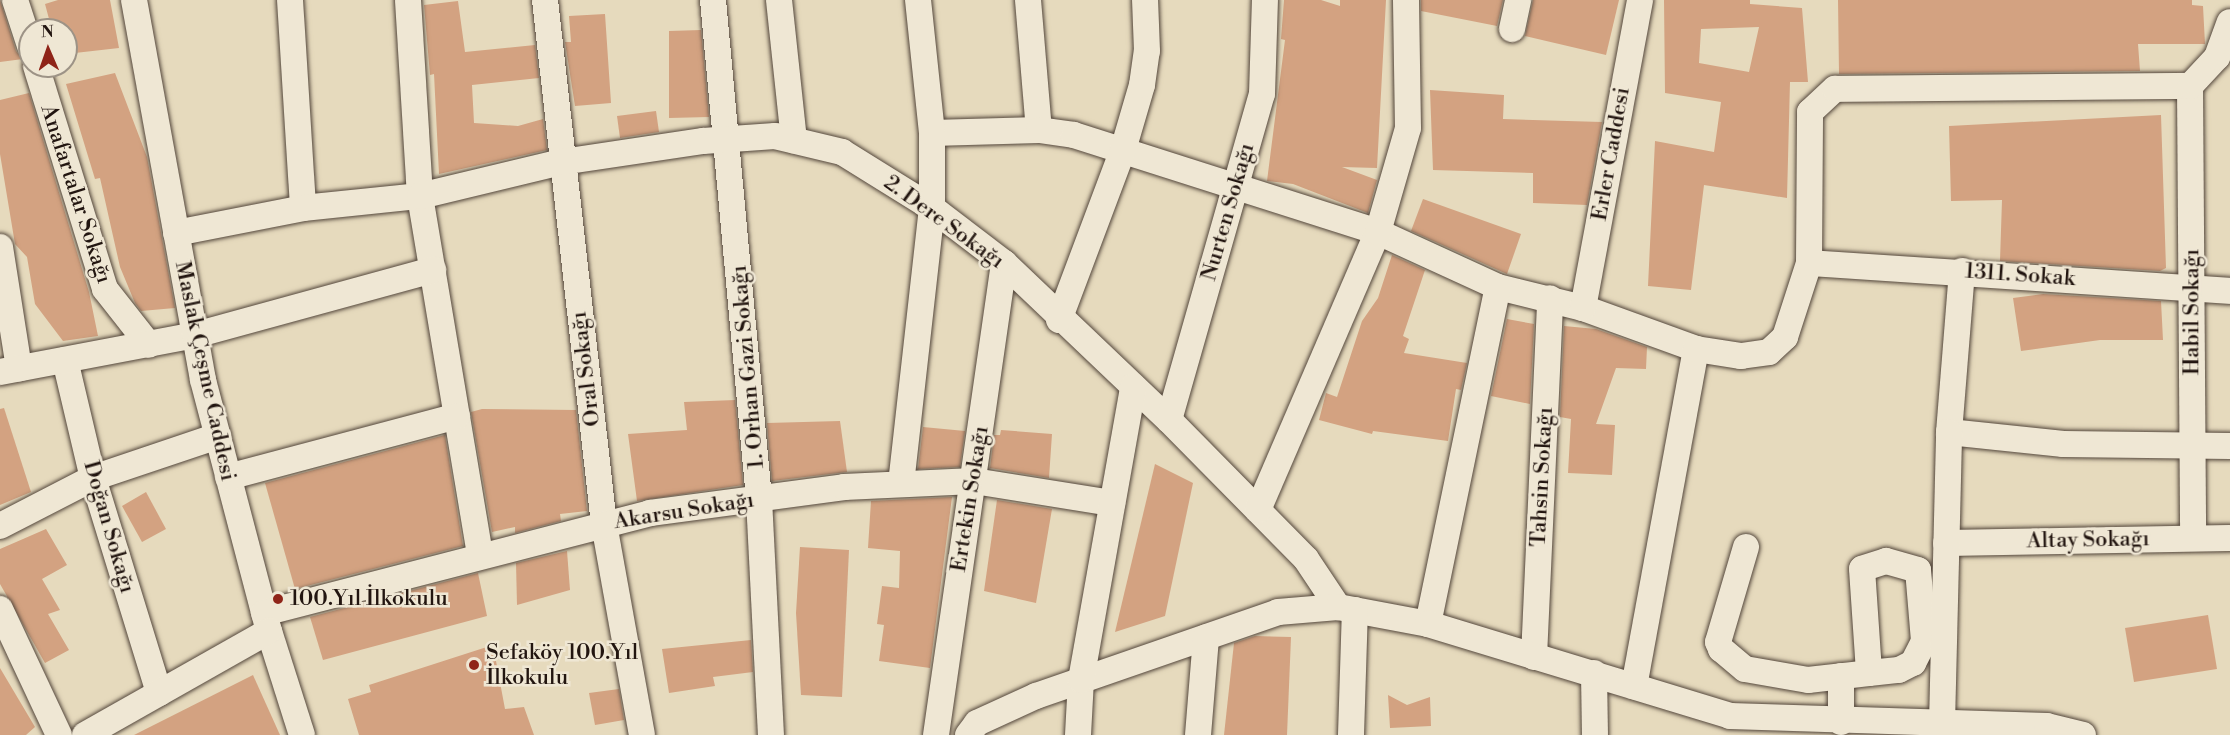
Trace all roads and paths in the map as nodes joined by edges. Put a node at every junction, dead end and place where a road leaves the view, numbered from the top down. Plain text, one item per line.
1 (15, 0) edge
2 (134, 0) edge
3 (290, 0) edge
4 (408, 0) edge
5 (545, 0) edge
6 (713, 0) edge
7 (779, 0) edge
8 (918, 0) edge
9 (1028, 0) edge
10 (1145, 0) edge
11 (1265, 0) edge
12 (1406, 0) edge
13 (1518, 0) edge
14 (1640, 0) edge
15 (21, 18) edge
16 (2230, 22) edge
17 (1512, 29) dead end
18 (40, 78) edge
19 (2190, 86) junction
20 (1039, 130) junction
21 (932, 133) junction
22 (728, 139) junction
23 (794, 140) junction
24 (1123, 150) junction
25 (562, 162) junction
26 (1236, 187) junction
27 (420, 196) junction
28 (303, 208) junction
29 (932, 208) junction
30 (1378, 232) junction
31 (176, 233) junction
32 (0, 247) edge
33 (1004, 263) junction
34 (1809, 263) junction
35 (433, 270) junction
36 (1962, 271) junction
37 (1498, 287) junction
38 (2192, 287) junction
39 (2230, 291) edge
40 (1550, 298) junction
41 (1583, 308) junction
42 (1059, 320) junction
43 (195, 335) junction
44 (149, 345) junction
45 (1696, 349) junction
46 (65, 360) junction
47 (9, 370) edge
48 (1132, 387) junction
49 (457, 416) junction
50 (1169, 420) junction
51 (1949, 432) junction
52 (218, 436) junction
53 (2193, 446) junction
54 (2230, 447) edge
55 (228, 477) junction
56 (93, 478) junction
57 (974, 481) junction
58 (901, 484) junction
59 (759, 499) junction
60 (1112, 503) junction
61 (1258, 510) junction
62 (604, 524) junction
63 (0, 526) edge
64 (2193, 538) junction
65 (2230, 538) edge
66 (1946, 543) junction
67 (1746, 547) dead end
68 (480, 554) junction
69 (0, 609) edge
70 (1346, 609) junction
71 (266, 622) junction
72 (1428, 624) junction
73 (1206, 637) junction
74 (1534, 657) junction
75 (1594, 673) junction
76 (1869, 673) dead end
77 (1841, 676) junction
78 (1081, 680) junction
79 (1634, 687) junction
80 (159, 693) junction
81 (1841, 722) junction
82 (1730, 725) edge
83 (1788, 728) edge
84 (1953, 728) edge
85 (59, 735) edge
86 (85, 735) edge
87 (302, 735) edge
88 (642, 735) edge
89 (771, 735) edge
90 (936, 735) edge
91 (968, 735) edge
92 (1078, 735) edge
93 (1198, 735) edge
94 (1351, 735) edge
95 (1595, 735) edge
96 (2083, 735) edge

1 - 15 street
2 - 31 street, Maslak Çeşme Caddesi
3 - 28 street
4 - 27 street
5 - 25 street, Oral Sokağı
6 - 22 street, 1. Orhan Gazi Sokağı
7 - 23 street
8 - 21 street
9 - 20 street
10 - 24 street
11 - 26 street, Nurten Sokağı
12 - 30 street
13 - 17 street
14 - 41 street, Erler Caddesi
16 - 19 street
18 - 44 street, Anafartalar Sokağı
19 - 34 street
19 - 38 street, Habil Sokağı
20 - 21 street
20 - 24 street
21 - 29 street
22 - 23 street, 2. Dere Sokağı
22 - 25 street, 2. Dere Sokağı
22 - 59 street, 1. Orhan Gazi Sokağı
23 - 29 street, 2. Dere Sokağı
24 - 26 street
24 - 42 street
25 - 27 street, 2. Dere Sokağı
25 - 62 street, Oral Sokağı
26 - 30 street
26 - 50 street, Nurten Sokağı
27 - 28 street, 2. Dere Sokağı
27 - 35 street
28 - 31 street, 2. Dere Sokağı
29 - 33 street, 2. Dere Sokağı
29 - 58 street
30 - 37 street
30 - 61 street
31 - 43 street, Maslak Çeşme Caddesi
32 - 47 street
33 - 42 street, 2. Dere Sokağı
33 - 57 street, Ertekin Sokağı
34 - 36 street, 1311. Sokak
34 - 45 street
35 - 43 street
35 - 49 street
36 - 38 street, 1311. Sokak
36 - 51 street
37 - 40 street
37 - 72 street
38 - 39 street, 1311. Sokak
38 - 53 street, Habil Sokağı
40 - 41 street
40 - 74 street, Tahsin Sokağı
41 - 45 street
42 - 48 street, 2. Dere Sokağı
43 - 44 street
43 - 52 street, Maslak Çeşme Caddesi
44 - 46 street
45 - 79 street
46 - 47 street
46 - 56 street, Doğan Sokağı
48 - 50 street, 2. Dere Sokağı
48 - 60 street
49 - 55 street
49 - 68 street
50 - 61 street, 2. Dere Sokağı
51 - 53 street
51 - 66 street
52 - 55 street, Maslak Çeşme Caddesi
52 - 56 street
53 - 54 street
53 - 64 street, Habil Sokağı
55 - 71 street, Maslak Çeşme Caddesi
56 - 63 street
56 - 80 street, Doğan Sokağı
57 - 58 street, Akarsu Sokağı
57 - 60 street, Akarsu Sokağı
57 - 90 street, Ertekin Sokağı
58 - 59 street, Akarsu Sokağı
59 - 62 street, Akarsu Sokağı
59 - 89 street, 1. Orhan Gazi Sokağı
60 - 78 street
61 - 70 street, 2. Dere Sokağı
62 - 68 street, Akarsu Sokağı
62 - 88 street, Oral Sokağı
64 - 65 street, Altay Sokağı
64 - 66 street, Altay Sokağı
66 - 84 street
67 - 77 street
68 - 71 street, Akarsu Sokağı
69 - 85 street
70 - 72 street
70 - 73 street
70 - 94 street
71 - 80 street, Akarsu Sokağı
71 - 87 street, Maslak Çeşme Caddesi
72 - 74 street
73 - 78 street
73 - 93 street
74 - 75 street
75 - 79 street
75 - 95 street
76 - 77 street
77 - 81 street
78 - 91 street
78 - 92 street
79 - 82 street
80 - 86 street, Akarsu Sokağı
81 - 83 street
81 - 84 street
82 - 83 street
84 - 96 street

